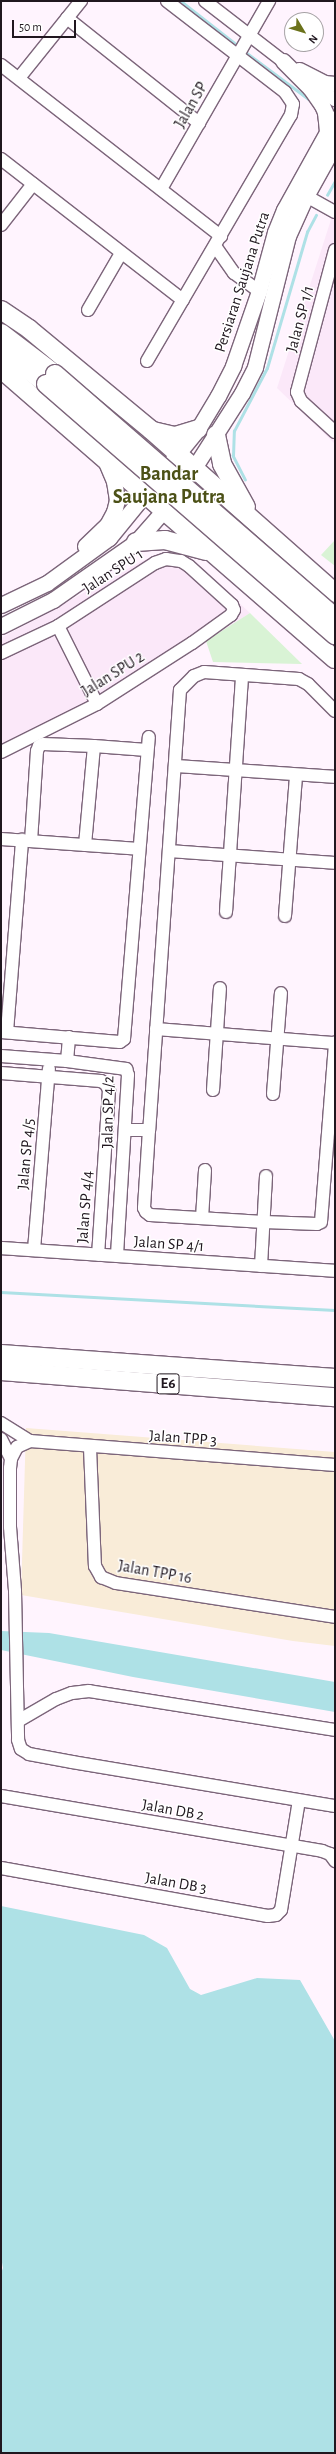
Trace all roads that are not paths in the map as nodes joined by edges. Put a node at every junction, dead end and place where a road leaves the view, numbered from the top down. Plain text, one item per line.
1 (81, 1) edge
2 (167, 1) edge
3 (205, 1) edge
4 (269, 1) edge
5 (67, 18) junction
6 (249, 35) junction
7 (238, 55) junction
8 (283, 61) junction
9 (1, 65) edge
10 (19, 78) junction
11 (335, 84) edge
12 (335, 100) edge
13 (335, 118) edge
14 (199, 123) junction
15 (331, 138) edge
16 (1, 159) edge
17 (33, 184) junction
18 (161, 190) junction
19 (300, 193) junction
20 (335, 212) edge
21 (1, 225) edge
22 (218, 241) junction
23 (335, 250) edge
24 (121, 253) junction
25 (259, 291) junction
26 (183, 300) junction
27 (1, 310) edge
28 (88, 310) dead end
29 (1, 333) edge
30 (1, 349) edge
31 (147, 361) dead end
32 (1, 369) edge
33 (51, 379) junction
34 (198, 429) junction
35 (151, 430) junction
36 (335, 432) edge
37 (216, 435) junction
38 (178, 454) junction
39 (104, 459) junction
40 (194, 468) junction
41 (145, 494) junction
42 (164, 510) junction
43 (260, 526) junction
44 (136, 542) junction
45 (214, 554) junction
46 (335, 593) edge
47 (26, 594) junction
48 (1, 605) edge
49 (234, 610) joint
50 (335, 617) edge
51 (1, 626) edge
52 (58, 626) junction
53 (335, 635) edge
54 (1, 653) edge
55 (335, 659) edge
56 (242, 676) junction
57 (98, 704) junction
58 (335, 711) edge
59 (149, 737) dead end
60 (94, 746) junction
61 (147, 750) junction
62 (1, 752) edge
63 (175, 766) junction
64 (235, 771) junction
65 (296, 776) junction
66 (335, 778) edge
67 (1, 839) edge
68 (26, 841) junction
69 (85, 845) junction
70 (139, 849) junction
71 (169, 851) junction
72 (229, 855) junction
73 (289, 860) junction
74 (335, 863) edge
75 (226, 912) dead end
76 (285, 916) dead end
77 (220, 988) dead end
78 (281, 993) dead end
79 (156, 1029) junction
80 (4, 1032) edge
81 (216, 1033) junction
82 (69, 1037) junction
83 (278, 1038) junction
84 (335, 1043) edge
85 (1, 1056) edge
86 (51, 1060) junction
87 (67, 1061) junction
88 (1, 1073) edge
89 (48, 1076) junction
90 (213, 1090) dead end
91 (273, 1094) dead end
92 (125, 1130) junction
93 (149, 1130) junction
94 (205, 1170) dead end
95 (266, 1176) dead end
96 (202, 1218) junction
97 (264, 1222) junction
98 (1, 1248) edge
99 (34, 1250) junction
100 (98, 1255) junction
101 (117, 1256) junction
102 (261, 1266) junction
103 (335, 1271) edge
104 (1, 1354) edge
105 (1, 1371) edge
106 (335, 1378) edge
107 (335, 1397) edge
108 (1, 1423) edge
109 (1, 1439) edge
110 (30, 1441) junction
111 (90, 1448) junction
112 (11, 1459) junction
113 (335, 1465) edge
114 (335, 1617) edge
115 (18, 1721) junction
116 (335, 1730) edge
117 (1, 1796) edge
118 (299, 1800) junction
119 (335, 1806) edge
120 (292, 1847) junction
121 (335, 1861) edge
122 (1, 1868) edge

1 - 5 street
2 - 7 street
3 - 6 street
4 - 6 street, Jalan SP
5 - 10 street
5 - 14 street
6 - 7 street, Jalan SP
6 - 8 street
7 - 14 street, Jalan SP
7 - 22 street
8 - 11 main road
8 - 12 street
8 - 15 main road
9 - 10 street
10 - 18 street
13 - 15 main road, Persiaran Saujana Putra
14 - 18 street, Jalan SP
15 - 19 main road, Persiaran Saujana Putra
16 - 17 street
17 - 21 street
17 - 24 street
18 - 22 street
19 - 20 street
19 - 25 main road, Persiaran Saujana Putra
19 - 37 main road, Persiaran Saujana Putra
22 - 25 street
22 - 26 street
23 - 36 street, Jalan SP 1/1
24 - 26 street
24 - 28 street
25 - 34 main road, Persiaran Saujana Putra
26 - 31 street
27 - 35 highway
29 - 33 highway
30 - 33 highway
32 - 39 highway
33 - 50 highway, bridge
33 - 53 highway, bridge
34 - 35 highway
34 - 38 main road, Persiaran Saujana Putra
35 - 38 highway
37 - 40 main road, Persiaran Saujana Putra
37 - 43 highway
38 - 40 highway
38 - 41 main road, Persiaran Saujana Putra
39 - 41 highway
39 - 47 main road
40 - 42 main road, Persiaran Saujana Putra
40 - 43 highway
41 - 42 highway
41 - 47 main road, Persiaran Saujana Putra
42 - 44 main road, Persiaran Saujana Putra
42 - 45 highway
43 - 46 highway
44 - 45 highway
44 - 51 main road, Persiaran Saujana Putra
45 - 55 highway
47 - 48 main road, Persiaran Saujana Putra
49 - 52 street, Jalan SPU 1
49 - 57 street, Jalan SPU 2
52 - 54 street, Jalan SPU 1
52 - 57 street
56 - 58 street
56 - 63 street
56 - 64 street
57 - 62 street, Jalan SPU 2
59 - 61 street
60 - 61 street
60 - 68 street
60 - 69 street
61 - 70 street
63 - 64 street
63 - 71 street
64 - 65 street
64 - 72 street
65 - 66 street
65 - 73 street
67 - 68 street
68 - 69 street
68 - 80 street
69 - 70 street
70 - 82 street
71 - 72 street
71 - 79 street
72 - 73 street
72 - 75 street
73 - 74 street
73 - 76 street
77 - 81 street
78 - 83 street
79 - 81 street
79 - 93 street
80 - 82 street
81 - 83 street
81 - 90 street
82 - 87 street
83 - 84 street
83 - 91 street
84 - 97 street
85 - 86 street, Jalan SP 4/2
86 - 87 street, Jalan SP 4/2
86 - 89 street, Jalan SP 4/5
87 - 92 street, Jalan SP 4/2
88 - 89 street
89 - 99 street, Jalan SP 4/5
89 - 100 street, Jalan SP 4/4
92 - 93 street
92 - 101 street, Jalan SP 4/2
93 - 96 street
94 - 96 street
95 - 97 street
96 - 97 street
97 - 102 street
98 - 99 street, Jalan SP 4/1
99 - 100 street, Jalan SP 4/1
100 - 101 street, Jalan SP 4/1
101 - 102 street, Jalan SP 4/1
102 - 103 street, Jalan SP 4/1
104 - 106 highway, E6
105 - 107 highway, E6
108 - 110 street
109 - 112 street
110 - 111 street, Jalan TPP 3
110 - 112 street
111 - 113 street, Jalan TPP 3
111 - 114 street, Jalan TPP 16
112 - 115 street
115 - 116 street
115 - 118 street
117 - 120 street, Jalan DB 2
118 - 119 street
118 - 120 street
120 - 121 street, Jalan DB 2
120 - 122 street, Jalan DB 3

